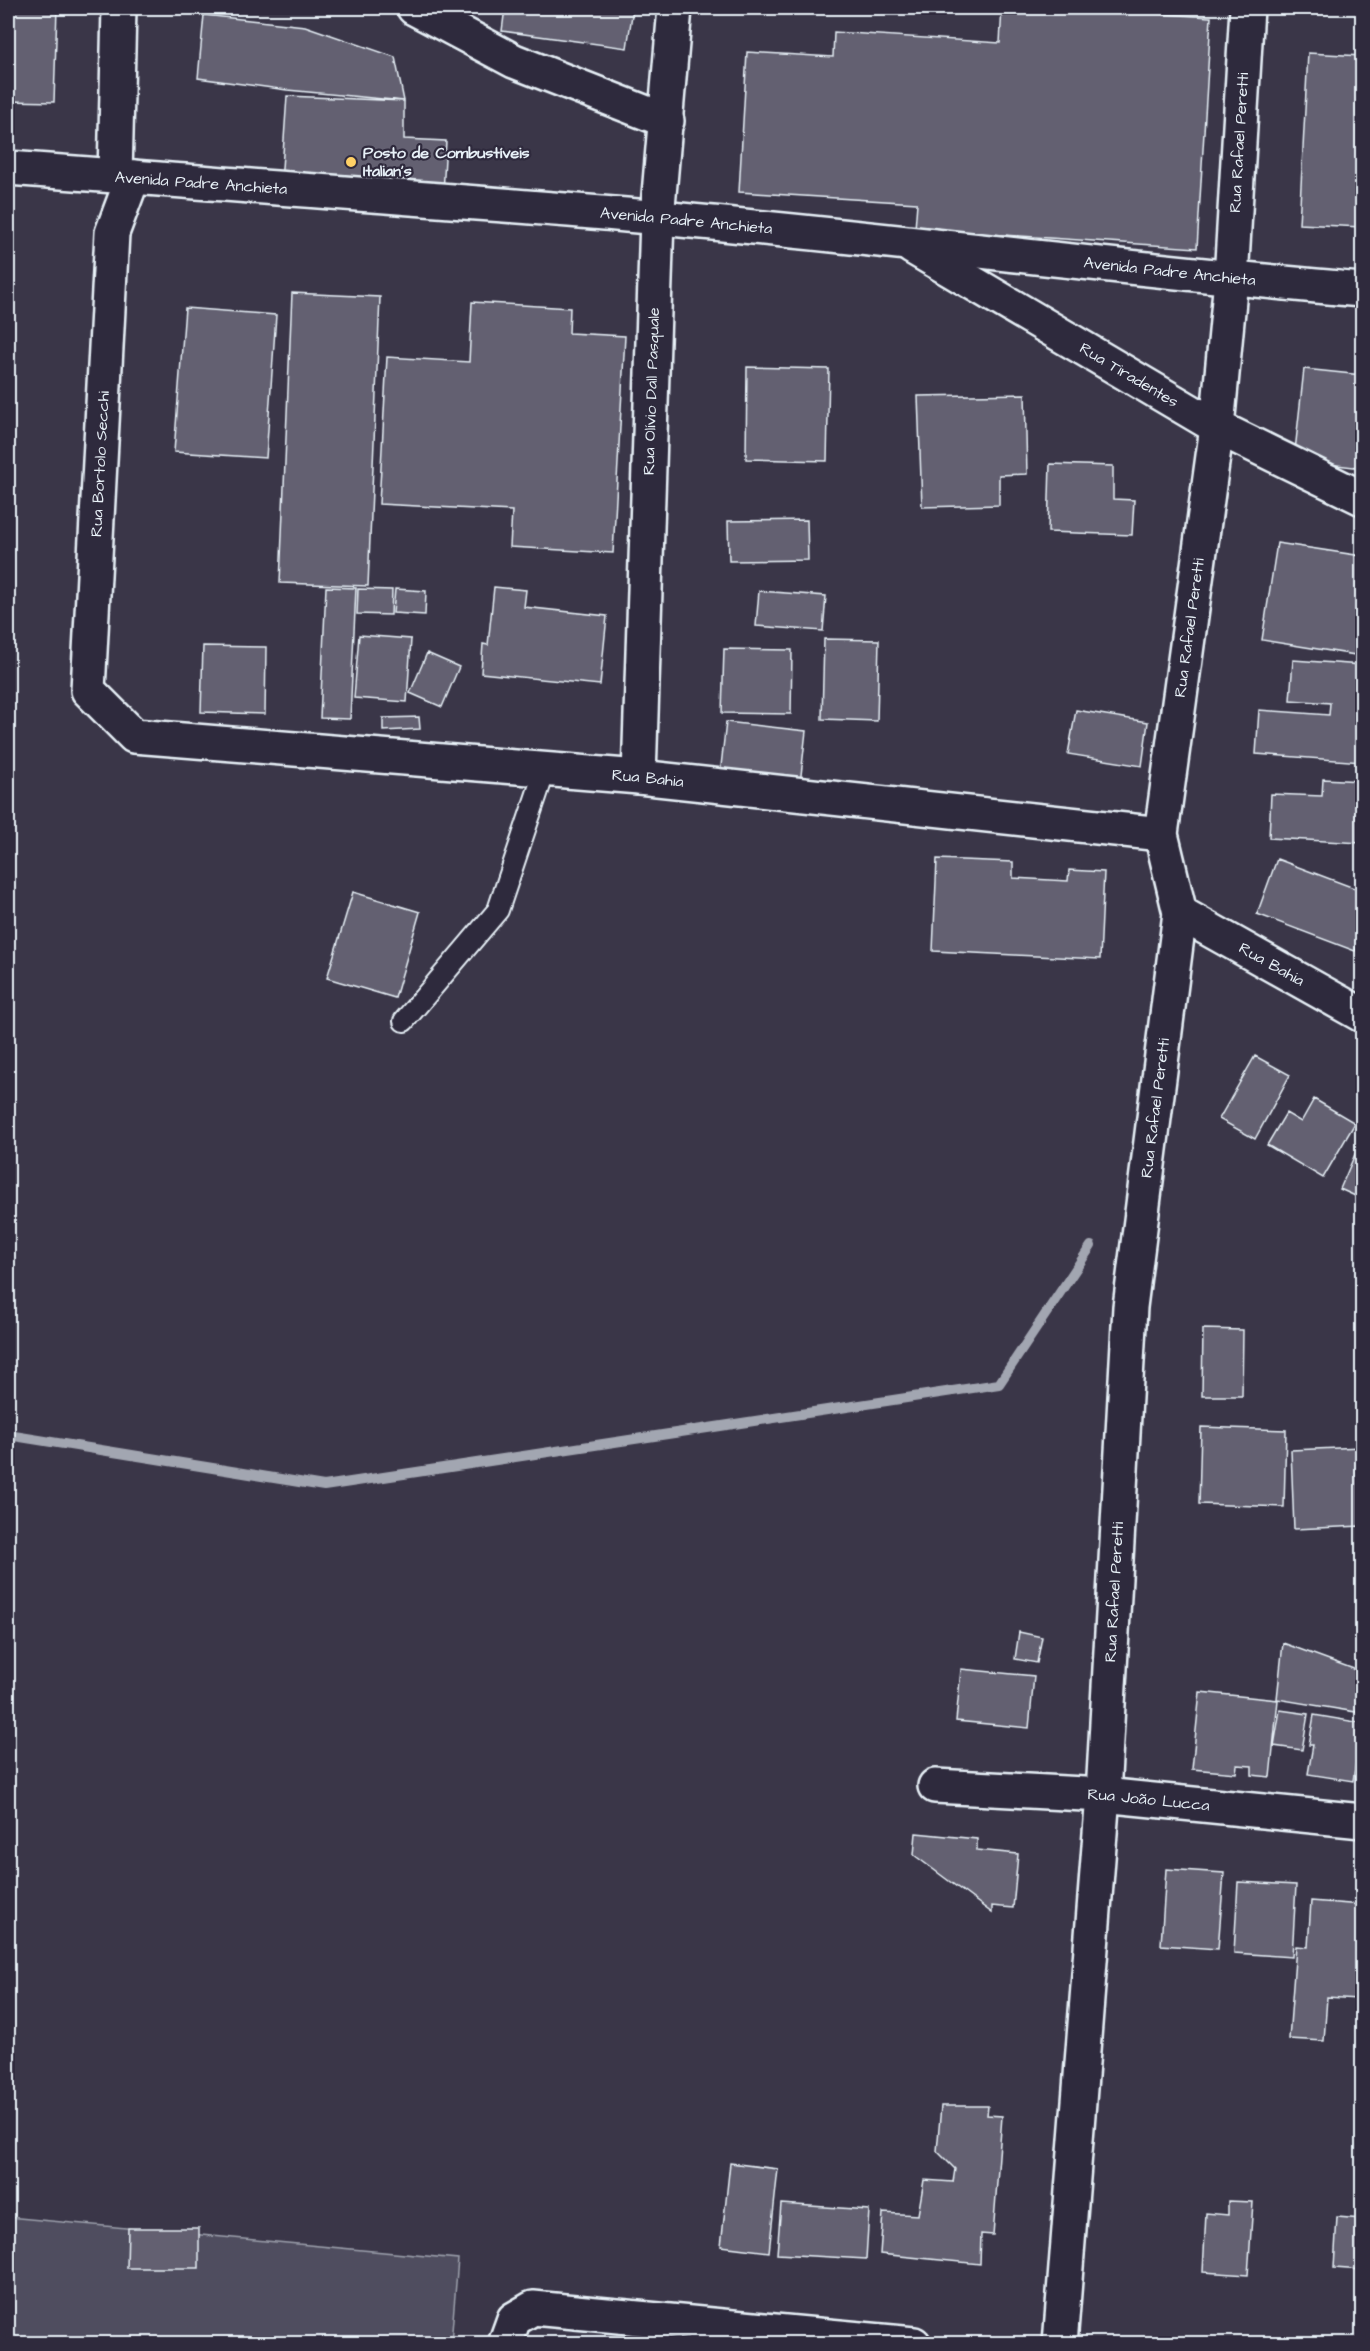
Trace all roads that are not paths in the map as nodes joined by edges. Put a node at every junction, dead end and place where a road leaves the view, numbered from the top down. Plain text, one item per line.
1 (118, 8) edge
2 (414, 8) edge
3 (675, 8) edge
4 (1247, 8) edge
5 (667, 121) junction
6 (8, 168) edge
7 (124, 177) junction
8 (657, 218) junction
9 (903, 242) junction
10 (1231, 279) junction
11 (1362, 290) edge
12 (1217, 427) junction
13 (1362, 498) edge
14 (134, 736) joint
15 (545, 770) junction
16 (639, 777) junction
17 (1161, 834) junction
18 (1180, 913) junction
19 (1362, 1015) edge
20 (404, 1021) dead end
21 (935, 1786) dead end
22 (1103, 1795) junction
23 (1362, 1821) edge
24 (505, 2343) edge
25 (914, 2343) edge
26 (1060, 2343) edge

1 - 7 street, Rua Bortolo Secchi
2 - 5 street
3 - 5 street, Rua Olívio Dall Pasquale
4 - 10 street, Rua Rafael Peretti
5 - 8 street, Rua Olívio Dall Pasquale
6 - 7 street, Avenida Padre Anchieta
7 - 8 street, Avenida Padre Anchieta
7 - 14 street, Rua Bortolo Secchi
8 - 9 street, Avenida Padre Anchieta
8 - 16 street, Rua Olívio Dall Pasquale
9 - 10 street, Avenida Padre Anchieta
9 - 12 street, Rua Tiradentes
10 - 11 street, Avenida Padre Anchieta
10 - 12 street, Rua Rafael Peretti
12 - 13 street, Rua Tiradentes
12 - 17 street, Rua Rafael Peretti
14 - 15 street, Rua Bahia
15 - 16 street, Rua Bahia
15 - 20 lane
16 - 17 street, Rua Bahia
17 - 18 street, Rua Rafael Peretti
18 - 19 street, Rua Bahia
18 - 22 street, Rua Rafael Peretti
21 - 22 street, Rua João Lucca
22 - 23 street, Rua João Lucca
22 - 26 street, Rua Rafael Peretti
24 - 25 street

